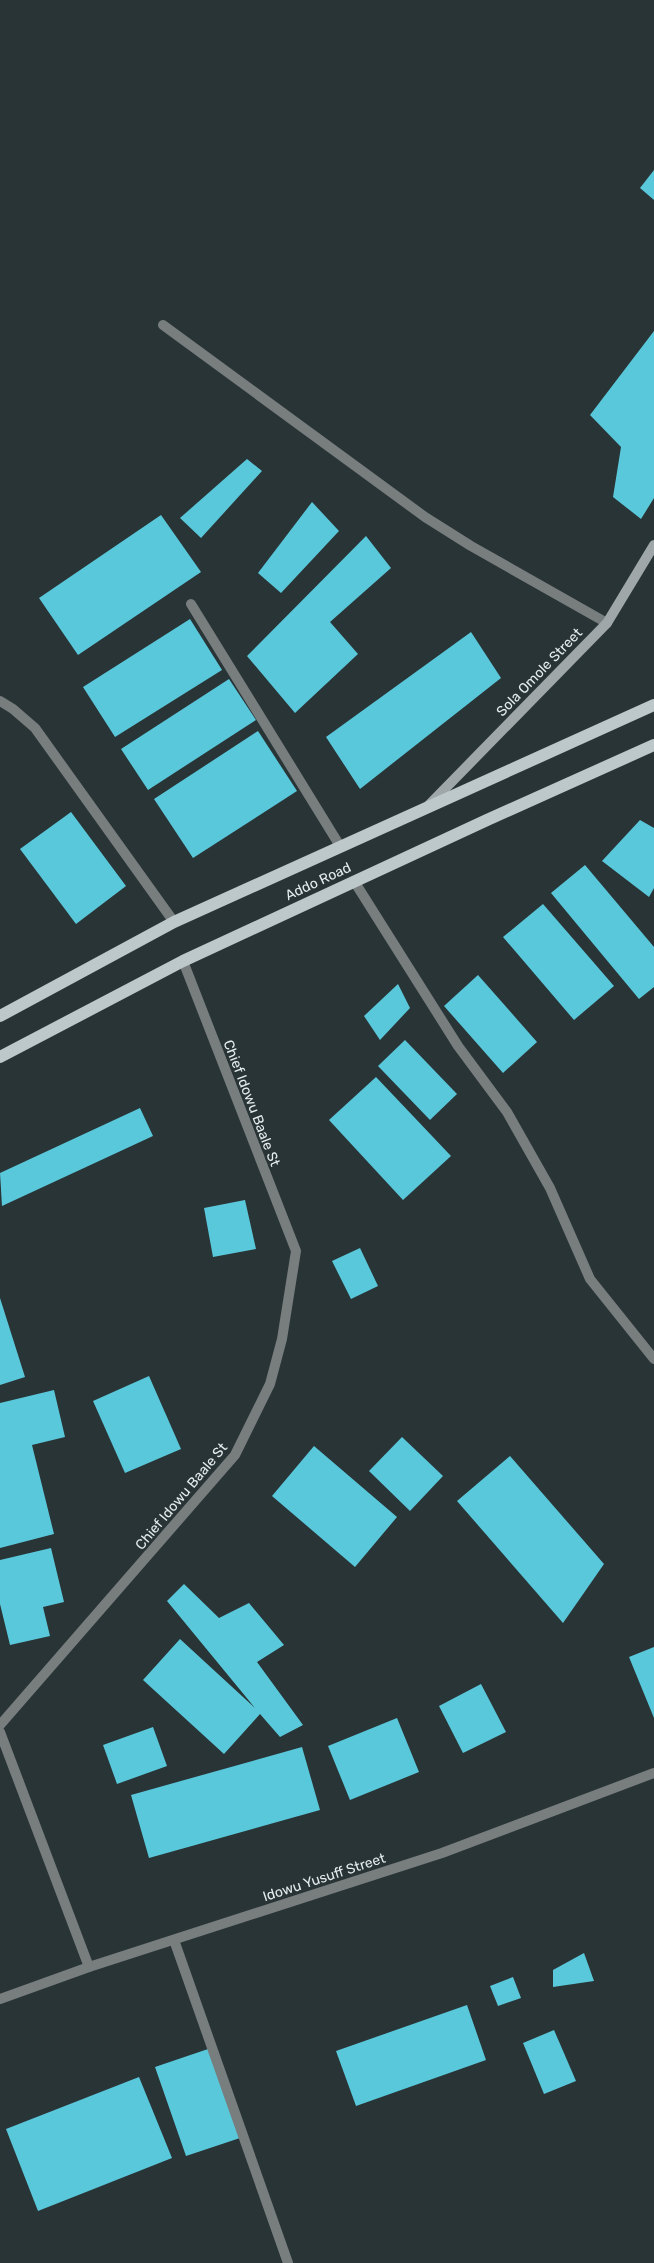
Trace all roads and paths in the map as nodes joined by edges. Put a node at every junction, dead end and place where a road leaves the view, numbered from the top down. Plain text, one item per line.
1 (163, 325) dead end
2 (654, 545) edge
3 (191, 604) dead end
4 (607, 622) junction
5 (0, 701) edge
6 (654, 705) edge
7 (654, 745) edge
8 (428, 806) junction
9 (340, 846) junction
10 (354, 881) junction
11 (174, 922) junction
12 (183, 961) junction
13 (0, 1016) edge
14 (0, 1057) edge
15 (654, 1359) edge
16 (0, 1726) edge
17 (0, 1732) edge
18 (654, 1773) edge
19 (174, 1940) junction
20 (89, 1968) junction
21 (0, 1998) edge
22 (288, 2263) edge

1 - 4 street
2 - 4 street, Sola Omole Street
3 - 9 street
4 - 8 street, Sola Omole Street
5 - 11 street
6 - 8 main road, Addo Road
7 - 10 main road, Addo Road
8 - 9 main road, Addo Road
9 - 11 main road, Addo Road
10 - 12 main road, Addo Road
10 - 15 street
11 - 13 main road, Addo Road
12 - 14 main road, Addo Road
12 - 16 street, Chief Idowu Baale St
17 - 20 street
18 - 19 street, Idowu Yusuff Street
19 - 20 street, Idowu Yusuff Street
19 - 22 street
20 - 21 street, Idowu Yusuff Street

